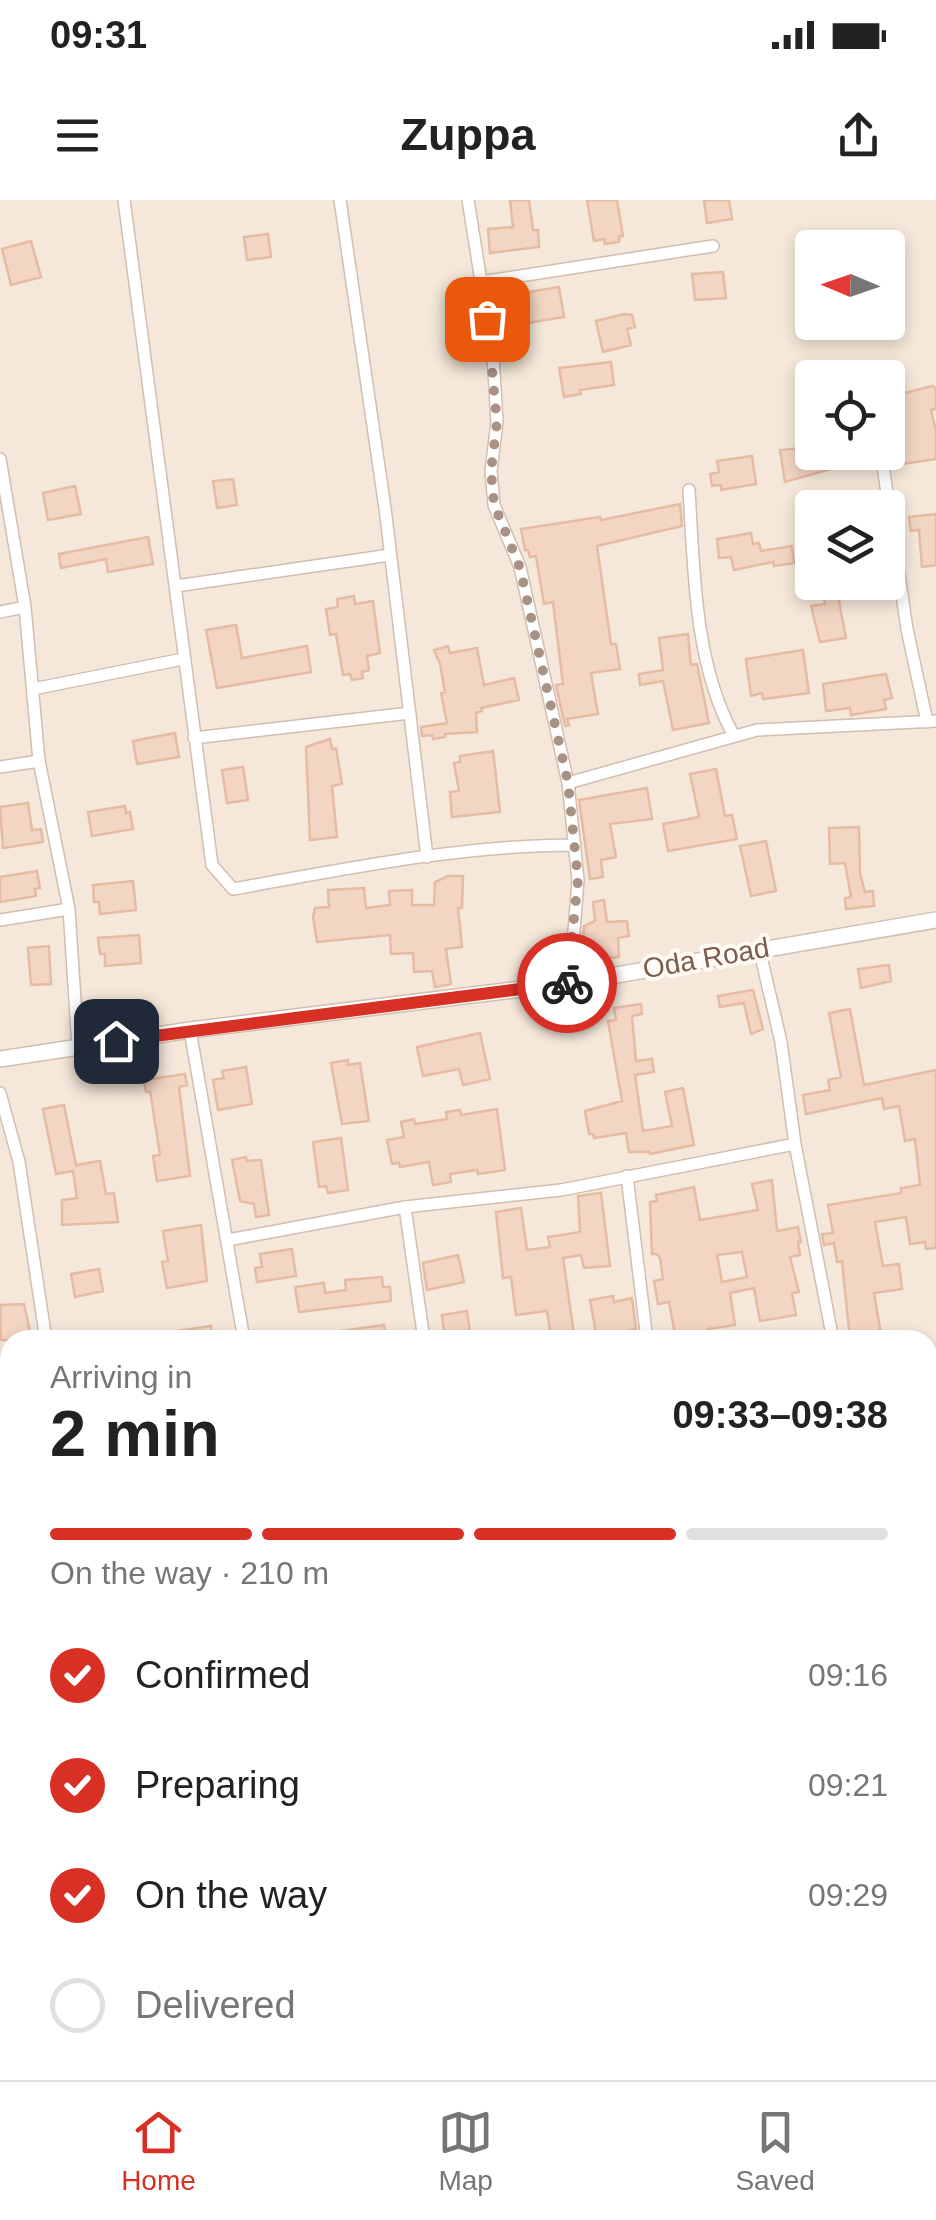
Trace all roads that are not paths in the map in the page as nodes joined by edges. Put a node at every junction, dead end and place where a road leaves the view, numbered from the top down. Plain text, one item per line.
1 (124, 200) edge
2 (340, 200) edge
3 (468, 200) edge
4 (713, 246) dead end
5 (481, 282) junction
6 (1, 467) edge
7 (884, 470) edge
8 (689, 490) dead end
9 (390, 555) junction
10 (176, 586) junction
11 (25, 607) junction
12 (0, 612) edge
13 (184, 659) junction
14 (33, 689) junction
15 (410, 713) junction
16 (931, 722) edge
17 (734, 736) junction
18 (194, 738) junction
19 (40, 761) junction
20 (0, 767) edge
21 (568, 783) junction
22 (575, 845) junction
23 (428, 856) junction
24 (69, 909) junction
25 (0, 920) edge
26 (936, 920) edge
27 (759, 948) junction
28 (570, 983) junction
29 (190, 1030) junction
30 (78, 1046) junction
31 (0, 1059) edge
32 (0, 1093) edge
33 (795, 1144) junction
34 (627, 1176) junction
35 (405, 1207) junction
36 (228, 1240) junction
37 (44, 1330) edge
38 (242, 1330) edge
39 (423, 1330) edge
40 (645, 1330) edge
41 (831, 1330) edge

1 - 10 street
2 - 9 street
3 - 5 street
4 - 5 street
5 - 21 street
6 - 11 street
7 - 16 street
8 - 17 street
9 - 10 street
9 - 15 street
10 - 13 street
11 - 12 street
11 - 14 street
13 - 14 street
13 - 18 street
14 - 19 street
15 - 18 street
15 - 23 street
16 - 17 street
17 - 21 street
18 - 23 street
19 - 20 street
19 - 24 street
21 - 22 street
22 - 23 street
22 - 28 street
24 - 25 street
24 - 30 street
26 - 27 street, Oda Road
27 - 28 street, Oda Road
27 - 33 street
28 - 29 street, Oda Road
29 - 30 street, Oda Road
29 - 36 street
30 - 31 street, Oda Road
32 - 37 street
33 - 34 street
33 - 41 street
34 - 35 street
34 - 40 street
35 - 36 street
35 - 39 street
36 - 38 street

